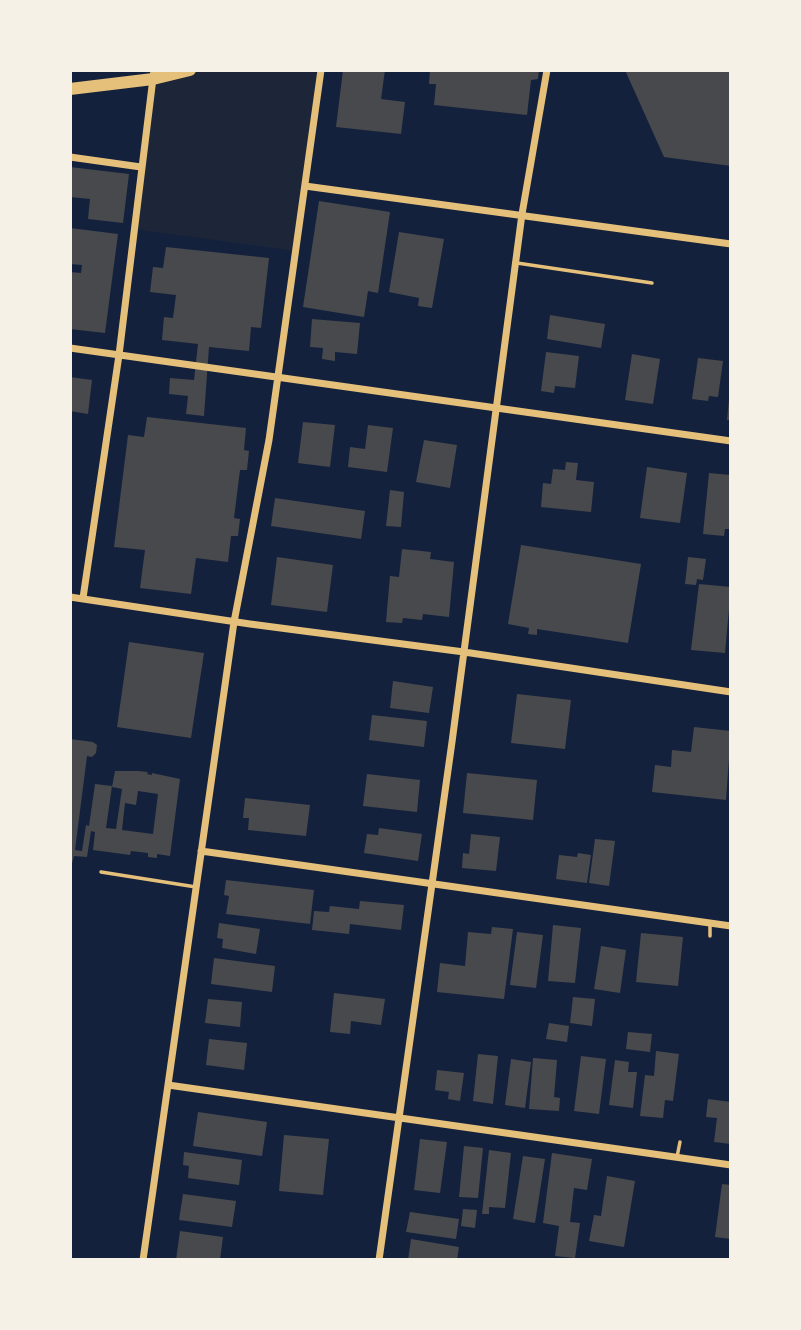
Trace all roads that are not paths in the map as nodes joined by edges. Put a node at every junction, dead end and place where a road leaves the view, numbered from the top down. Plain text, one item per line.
1 (190, 70) edge
2 (321, 70) edge
3 (547, 70) edge
4 (154, 75) edge
5 (70, 89) edge
6 (70, 157) edge
7 (141, 167) junction
8 (304, 186) junction
9 (522, 214) junction
10 (731, 244) edge
11 (515, 263) junction
12 (652, 283) dead end
13 (70, 348) edge
14 (119, 355) junction
15 (278, 376) junction
16 (496, 407) junction
17 (731, 441) edge
18 (70, 597) edge
19 (83, 598) junction
20 (234, 622) junction
21 (464, 652) junction
22 (731, 692) edge
23 (201, 851) junction
24 (101, 872) dead end
25 (432, 884) junction
26 (196, 887) junction
27 (710, 923) junction
28 (731, 926) edge
29 (709, 936) dead end
30 (168, 1085) junction
31 (400, 1117) junction
32 (680, 1142) dead end
33 (677, 1157) junction
34 (731, 1165) edge
35 (143, 1260) edge
36 (379, 1260) edge

1 - 4 main road
2 - 8 street
3 - 9 street
4 - 5 main road
4 - 7 street
6 - 7 street
7 - 14 street
8 - 9 street
8 - 15 street
9 - 10 street
9 - 11 street
11 - 12 lane
11 - 16 street
13 - 14 street
14 - 15 street
14 - 19 street
15 - 16 street
15 - 20 street
16 - 17 street
16 - 21 street
18 - 19 street
19 - 20 street
20 - 21 street
20 - 23 street
21 - 22 street
21 - 25 street
23 - 25 street
23 - 26 street
24 - 26 lane
25 - 27 street
25 - 31 street
26 - 30 street
27 - 28 street
27 - 29 lane
30 - 31 street
30 - 35 street
31 - 33 street
31 - 36 street
32 - 33 lane
33 - 34 street

